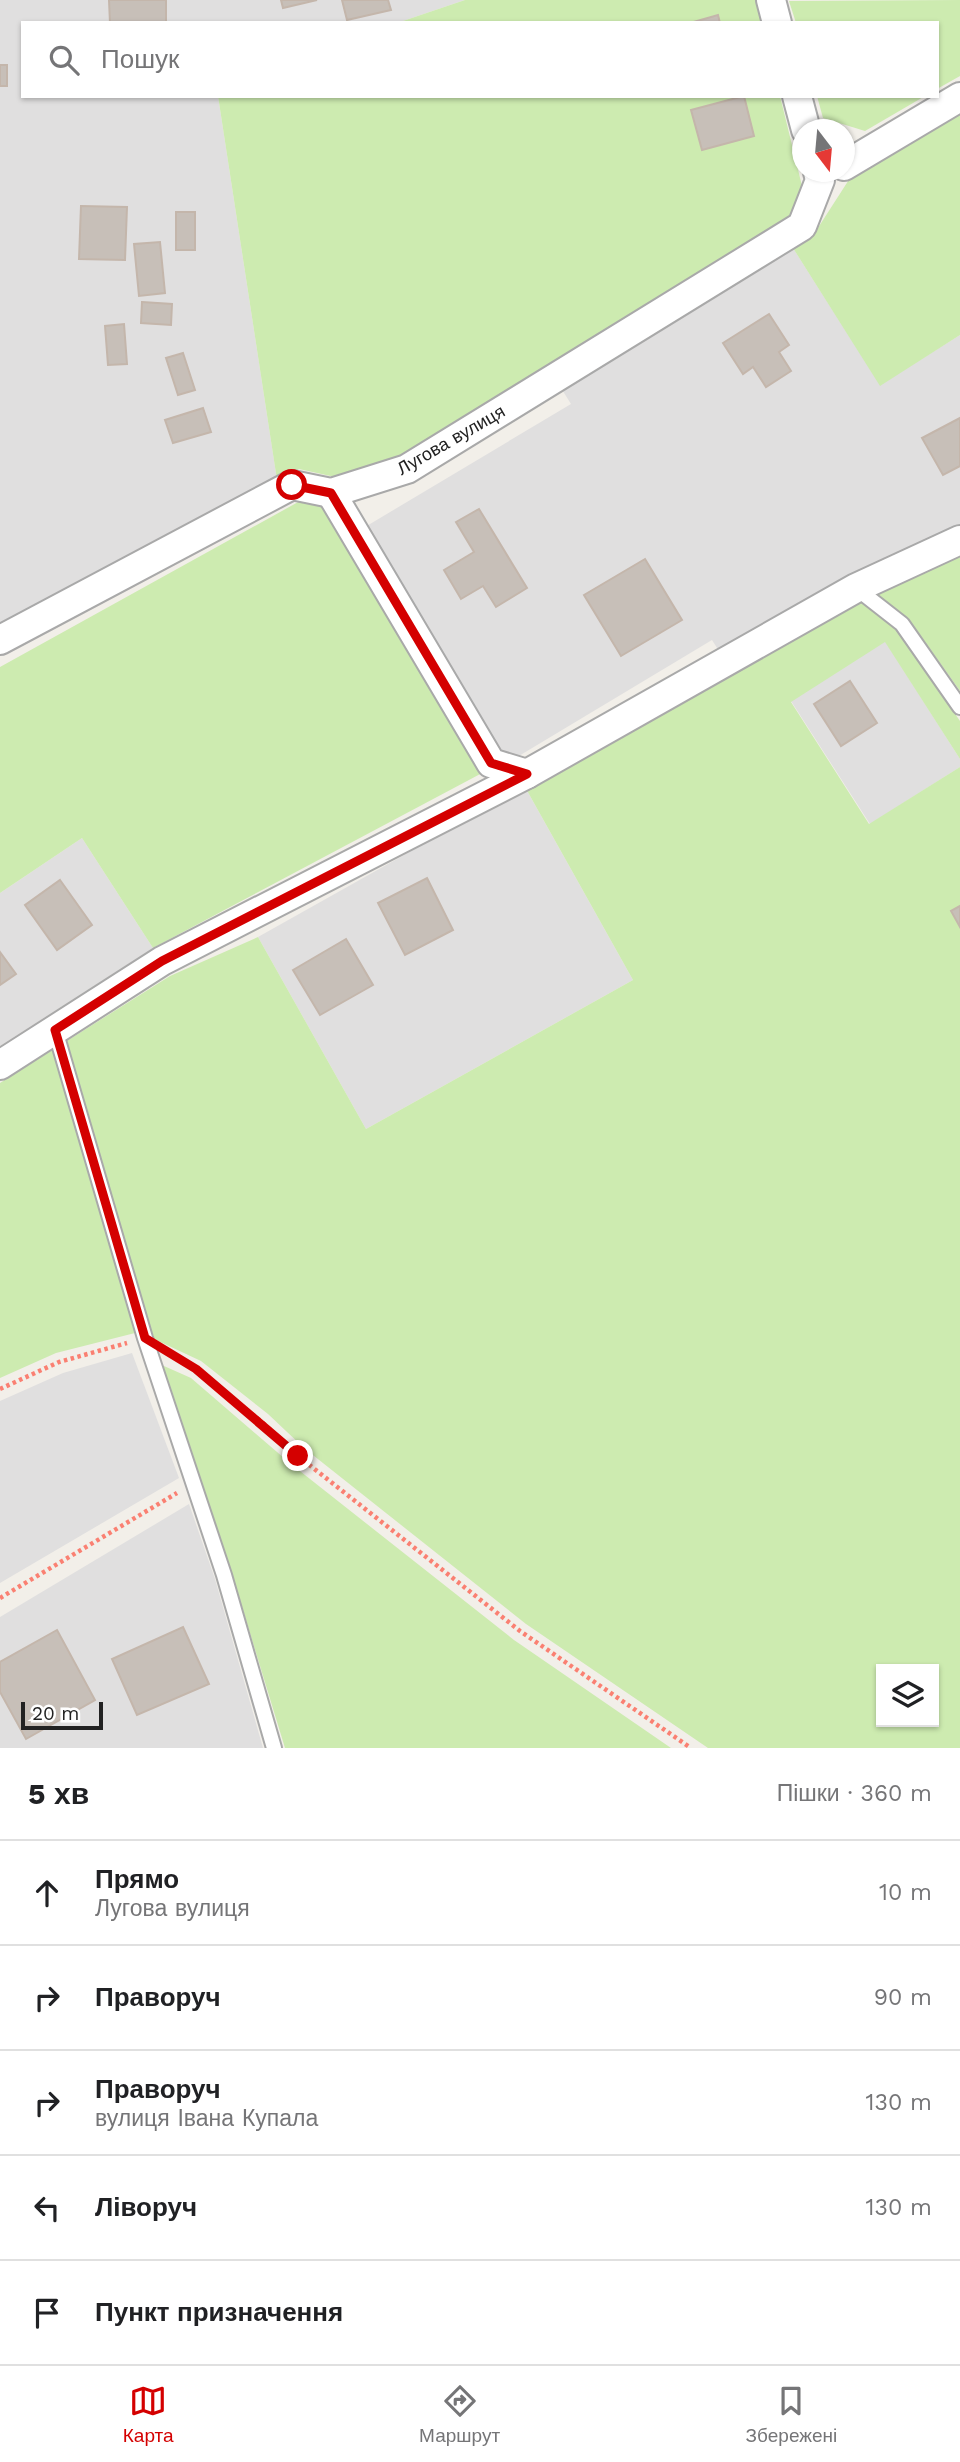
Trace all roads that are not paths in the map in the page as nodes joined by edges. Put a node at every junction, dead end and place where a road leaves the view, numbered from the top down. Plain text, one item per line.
1 (771, 0) edge
2 (776, 21) edge
3 (960, 97) edge
4 (798, 98) edge
5 (803, 119) edge
6 (855, 160) edge
7 (821, 182) edge
8 (331, 493) junction
9 (960, 540) edge
10 (856, 588) junction
11 (0, 640) edge
12 (960, 707) edge
13 (527, 774) junction
14 (55, 1030) junction
15 (0, 1065) edge
16 (274, 1748) edge

1 - 2 street
3 - 6 street
4 - 5 street
7 - 8 street, Лугова вулиця
8 - 11 street, Лугова вулиця
8 - 13 street
9 - 10 street
10 - 12 lane
10 - 13 street
13 - 14 street
14 - 15 street
14 - 16 lane

